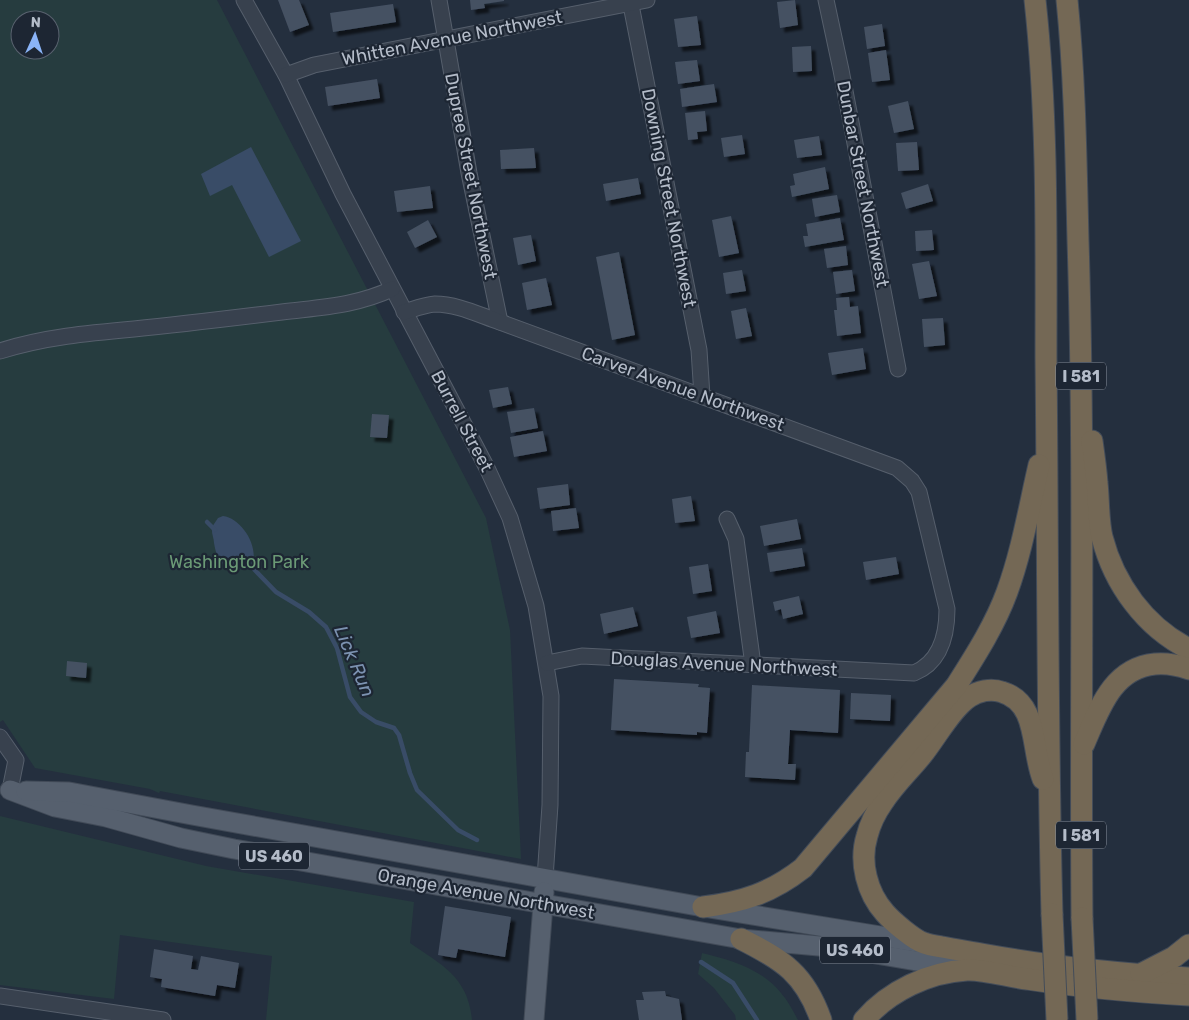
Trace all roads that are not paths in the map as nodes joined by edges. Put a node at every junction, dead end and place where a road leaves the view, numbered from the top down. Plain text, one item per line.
1 (244, 0) edge
2 (439, 0) edge
3 (648, 0) edge
4 (826, 0) edge
5 (1034, 0) edge
6 (1068, 0) edge
7 (630, 2) edge
8 (446, 39) junction
9 (286, 75) junction
10 (392, 289) junction
11 (404, 312) junction
12 (500, 322) junction
13 (0, 351) edge
14 (1081, 354) junction
15 (898, 369) dead end
16 (702, 396) junction
17 (1047, 428) junction
18 (727, 519) dead end
19 (1189, 649) edge
20 (547, 663) junction
21 (753, 665) junction
22 (1189, 669) edge
23 (902, 672) joint
24 (0, 737) edge
25 (1080, 753) junction
26 (5, 789) edge
27 (1051, 798) junction
28 (544, 878) junction
29 (543, 904) junction
30 (703, 906) junction
31 (741, 939) junction
32 (923, 943) junction
33 (1189, 945) edge
34 (968, 969) junction
35 (1138, 975) junction
36 (1189, 978) edge
37 (1189, 995) edge
38 (0, 996) edge
39 (164, 1020) edge
40 (534, 1020) edge
41 (820, 1020) edge
42 (864, 1020) edge
43 (1057, 1020) edge
44 (1087, 1020) edge

1 - 9 street, Burrell Street
2 - 8 street, Dupree Street Northwest
3 - 7 street, Whitten Avenue Northwest
4 - 15 street, Dunbar Street Northwest
5 - 17 highway, I 581
6 - 14 highway, I 581
7 - 8 street, Whitten Avenue Northwest
7 - 16 street, Downing Street Northwest
8 - 9 street, Whitten Avenue Northwest
8 - 12 street, Dupree Street Northwest
9 - 10 street, Burrell Street
10 - 11 street, Burrell Street
10 - 13 street
11 - 12 street, Carver Avenue Northwest
11 - 20 street, Burrell Street
12 - 16 street, Carver Avenue Northwest
14 - 19 highway
14 - 25 highway, I 581
16 - 23 street, Carver Avenue Northwest
17 - 27 highway, I 581
17 - 30 highway
18 - 21 street
20 - 21 street, Douglas Avenue Northwest
20 - 28 street, Burrell Street
21 - 23 street, Douglas Avenue Northwest
22 - 25 highway
24 - 26 street
25 - 44 highway, I 581, bridge
26 - 28 main road, Orange Avenue Northwest / US 460
26 - 29 main road, Orange Avenue Northwest / US 460
27 - 32 highway
27 - 43 highway, I 581, bridge
28 - 29 main road
28 - 30 main road, Orange Avenue Northwest / US 460
29 - 31 main road, Orange Avenue Northwest / US 460
29 - 40 main road
30 - 32 main road, Orange Avenue Northwest / US 460
31 - 34 main road, Orange Avenue Northwest / US 460
31 - 41 highway
32 - 35 highway, US 460
33 - 35 highway
34 - 37 highway, US 460
34 - 42 highway
35 - 36 highway, US 460
38 - 39 street

